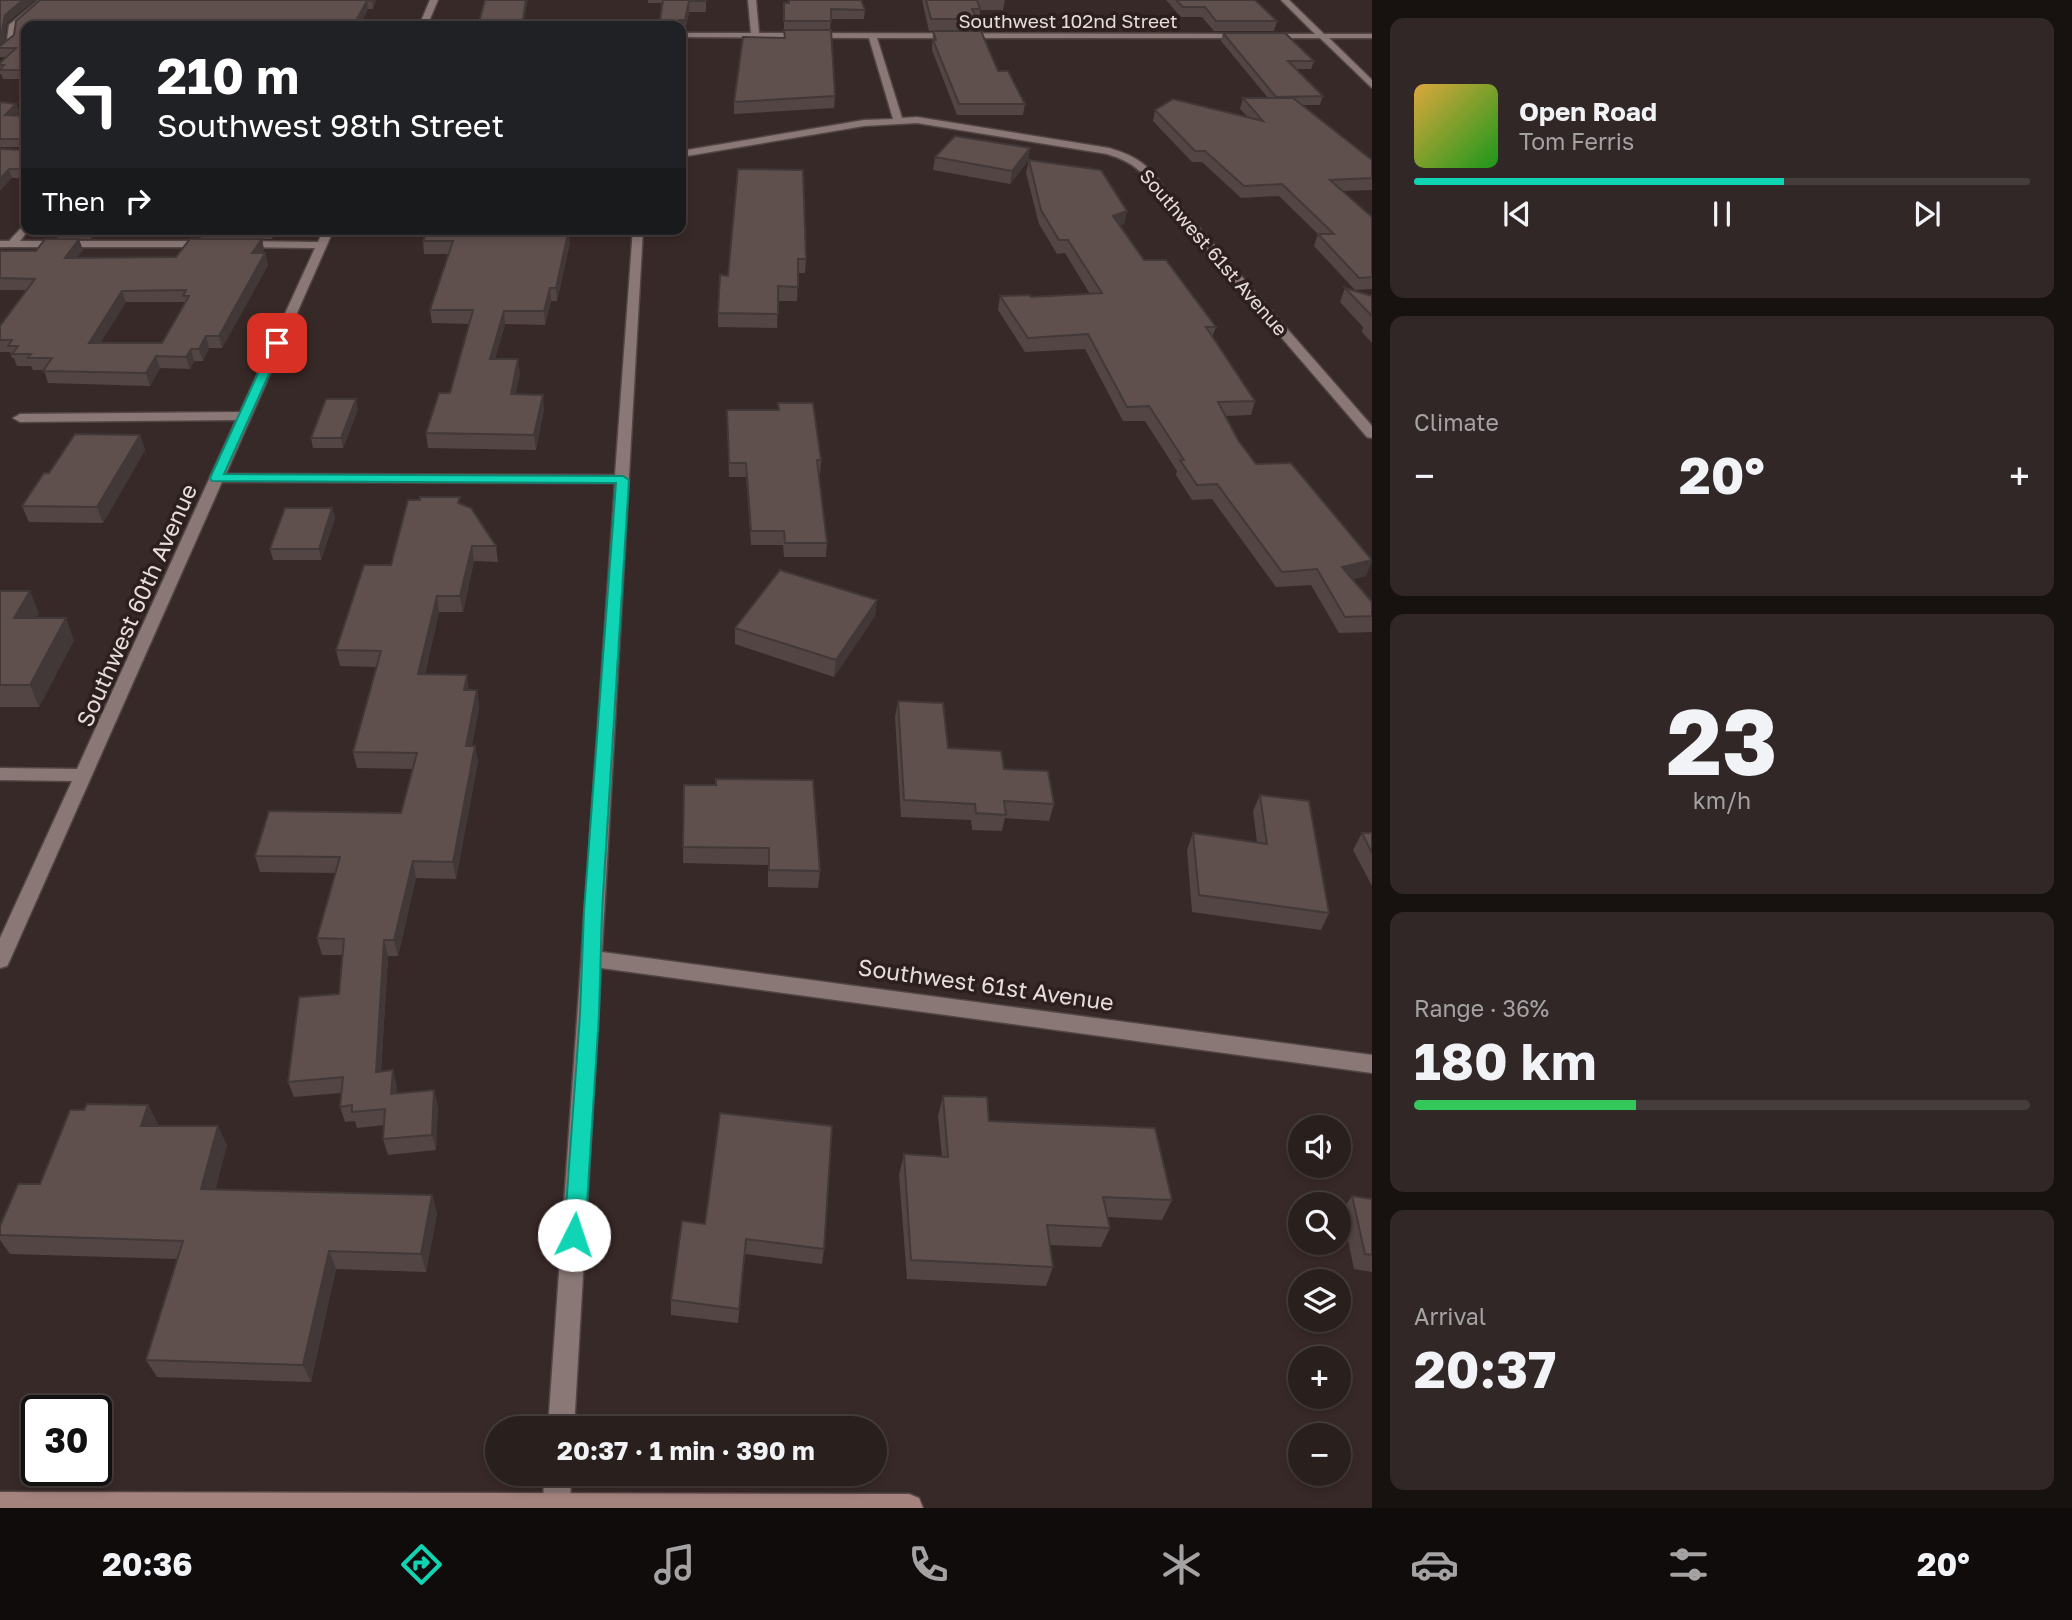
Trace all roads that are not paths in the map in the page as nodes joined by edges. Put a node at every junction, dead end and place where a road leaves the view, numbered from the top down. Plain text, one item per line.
1 (44, 0) edge
2 (434, 0) edge
3 (752, 0) edge
4 (1284, 0) edge
5 (425, 21) edge
6 (0, 34) edge
7 (15, 34) junction
8 (686, 35) edge
9 (755, 35) junction
10 (872, 35) junction
11 (1372, 36) edge
12 (1323, 37) junction
13 (0, 52) edge
14 (1372, 86) edge
15 (898, 120) junction
16 (686, 152) edge
17 (21, 230) edge
18 (326, 235) edge
19 (638, 235) edge
20 (6, 244) edge
21 (322, 245) junction
22 (244, 416) junction
23 (20, 418) dead end
24 (1372, 434) edge
25 (216, 478) junction
26 (623, 480) junction
27 (0, 774) edge
28 (85, 775) junction
29 (592, 959) junction
30 (0, 960) edge
31 (1372, 1064) edge
32 (562, 1416) edge
33 (557, 1486) edge
34 (0, 1506) edge
35 (556, 1507) edge
36 (909, 1508) edge

1 - 7 street
2 - 5 street
3 - 9 street
4 - 12 street
6 - 7 street
7 - 13 street
8 - 9 street, Southwest 102nd Street
9 - 10 street, Southwest 102nd Street
10 - 12 street, Southwest 102nd Street
10 - 15 street
11 - 12 street, Southwest 102nd Street
12 - 14 street
15 - 16 street, Southwest 61st Avenue
15 - 24 street, Southwest 61st Avenue
17 - 20 street
18 - 21 street, Southwest 60th Avenue
19 - 26 street
20 - 21 street
21 - 22 street, Southwest 60th Avenue
22 - 23 street
22 - 25 street, Southwest 60th Avenue
25 - 26 street
25 - 28 street, Southwest 60th Avenue
26 - 29 street
27 - 28 street
28 - 30 street, Southwest 60th Avenue
29 - 31 street, Southwest 61st Avenue
29 - 32 street
33 - 35 street
34 - 35 street
35 - 36 street

